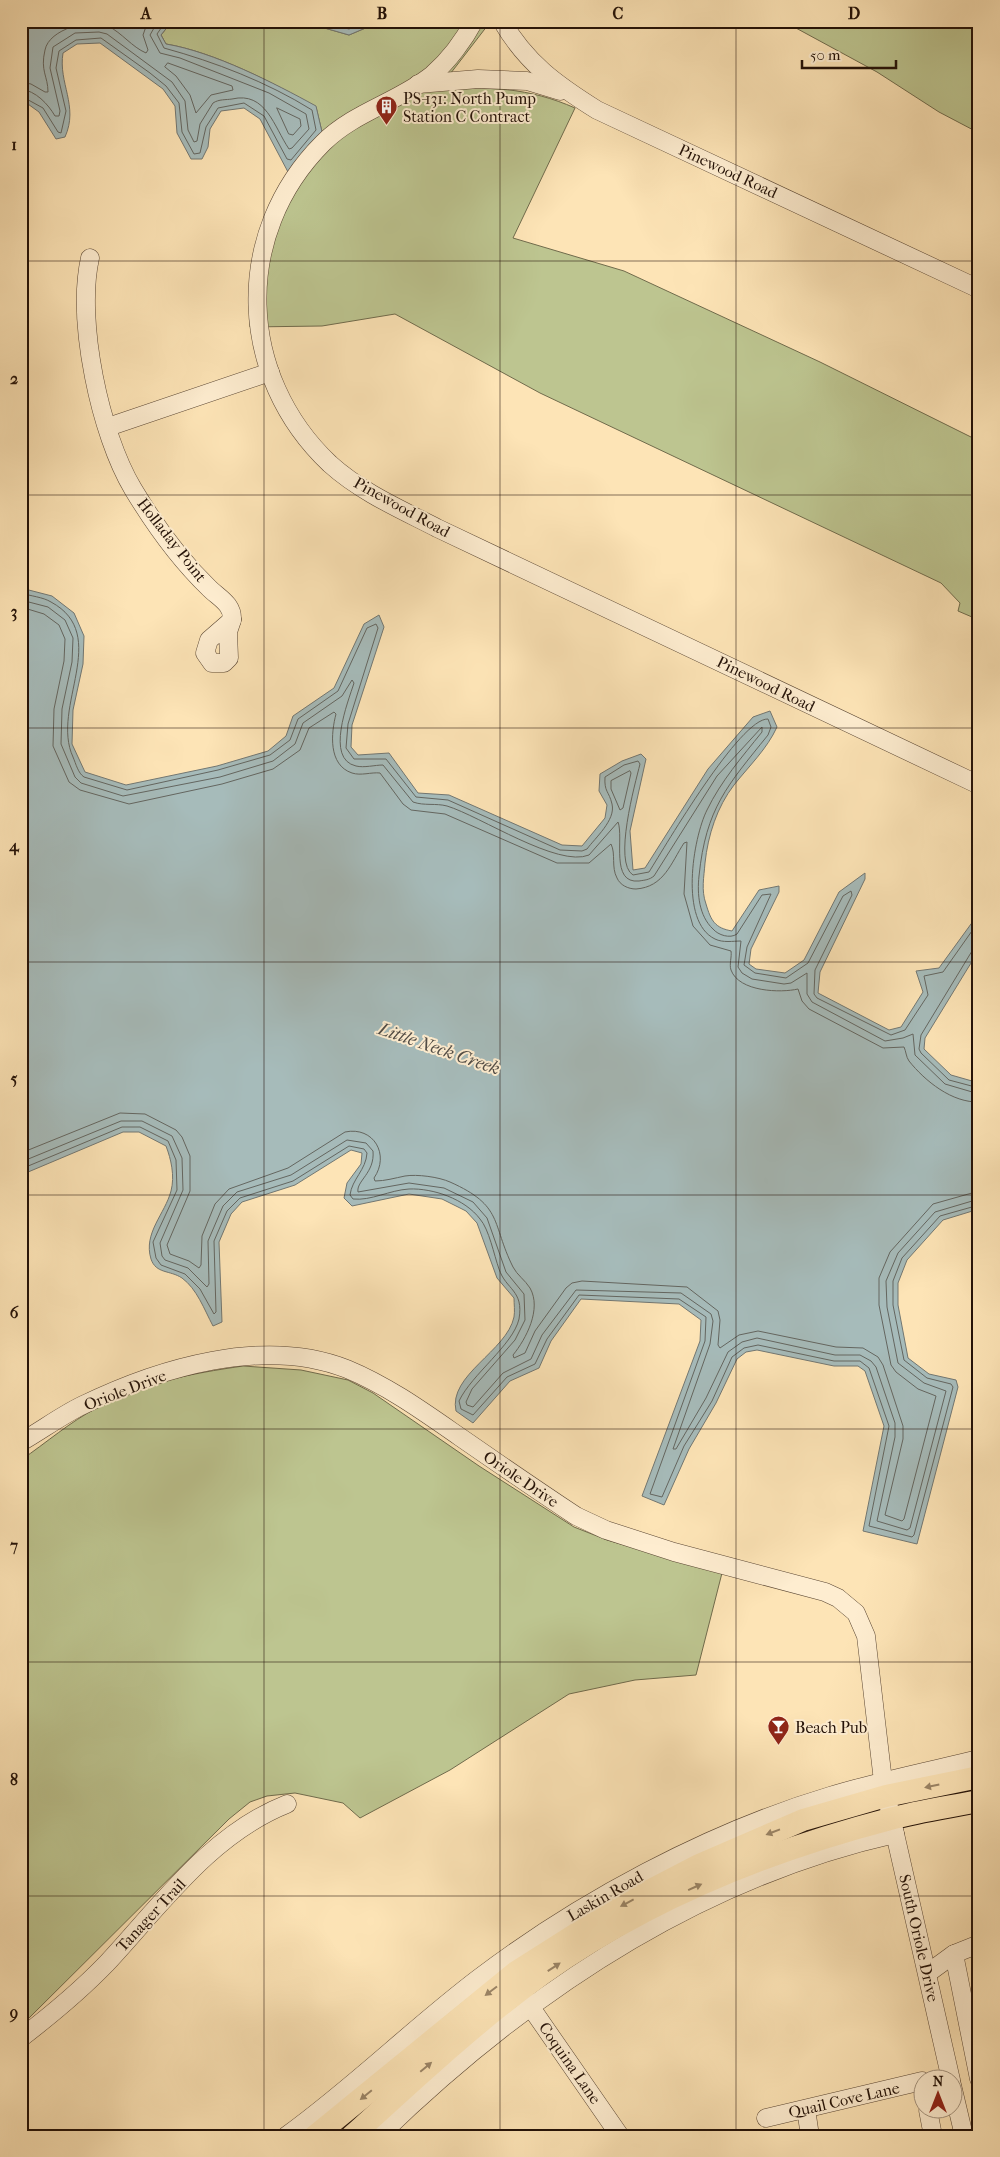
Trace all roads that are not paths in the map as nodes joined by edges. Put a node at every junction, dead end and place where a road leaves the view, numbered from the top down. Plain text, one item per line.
1 (474, 21) edge
2 (502, 21) edge
3 (417, 84) junction
4 (573, 95) junction
5 (90, 258) dead end
6 (979, 290) edge
7 (270, 372) junction
8 (108, 426) junction
9 (232, 620) dead end
10 (979, 785) edge
11 (21, 1442) edge
12 (979, 1760) edge
13 (979, 1777) edge
14 (885, 1789) junction
15 (979, 1801) edge
16 (287, 1804) dead end
17 (893, 1826) junction
18 (979, 1944) edge
19 (954, 1954) junction
20 (928, 1973) junction
21 (518, 1982) junction
22 (21, 2038) edge
23 (949, 2070) edge
24 (979, 2079) edge
25 (912, 2084) edge
26 (806, 2109) junction
27 (766, 2118) dead end
28 (930, 2120) edge
29 (960, 2120) edge
30 (286, 2136) edge
31 (315, 2136) edge
32 (352, 2136) edge
33 (379, 2136) edge
34 (620, 2136) edge
35 (810, 2136) edge
36 (933, 2136) edge
37 (964, 2136) edge

1 - 3 street, Pinewood Road
2 - 4 street, Pinewood Road
3 - 4 street
3 - 7 street, Pinewood Road
4 - 6 street, Pinewood Road
5 - 8 street, Holladay Point
7 - 8 street
7 - 10 street, Pinewood Road
8 - 9 street, Holladay Point
11 - 14 street, Oriole Drive
12 - 14 street, Laskin Road
13 -> 14 main road, Laskin Road
14 - 17 street, South Oriole Drive
14 - 21 main road, Laskin Road
15 - 17 main road, Laskin Road
16 - 22 street, Tanager Trail
17 - 20 street, South Oriole Drive
17 - 21 main road, Laskin Road
18 - 19 street
19 - 20 street
19 - 24 street
20 - 23 street, South Oriole Drive
21 - 30 street, Laskin Road
21 -> 31 main road, Laskin Road
32 -> 21 main road, Laskin Road
21 - 33 street, Laskin Road
21 - 34 street, Coquina Lane
25 - 26 street, Quail Cove Lane
26 - 27 street, Quail Cove Lane
26 - 35 street
28 - 36 street
29 - 37 street, South Oriole Drive

